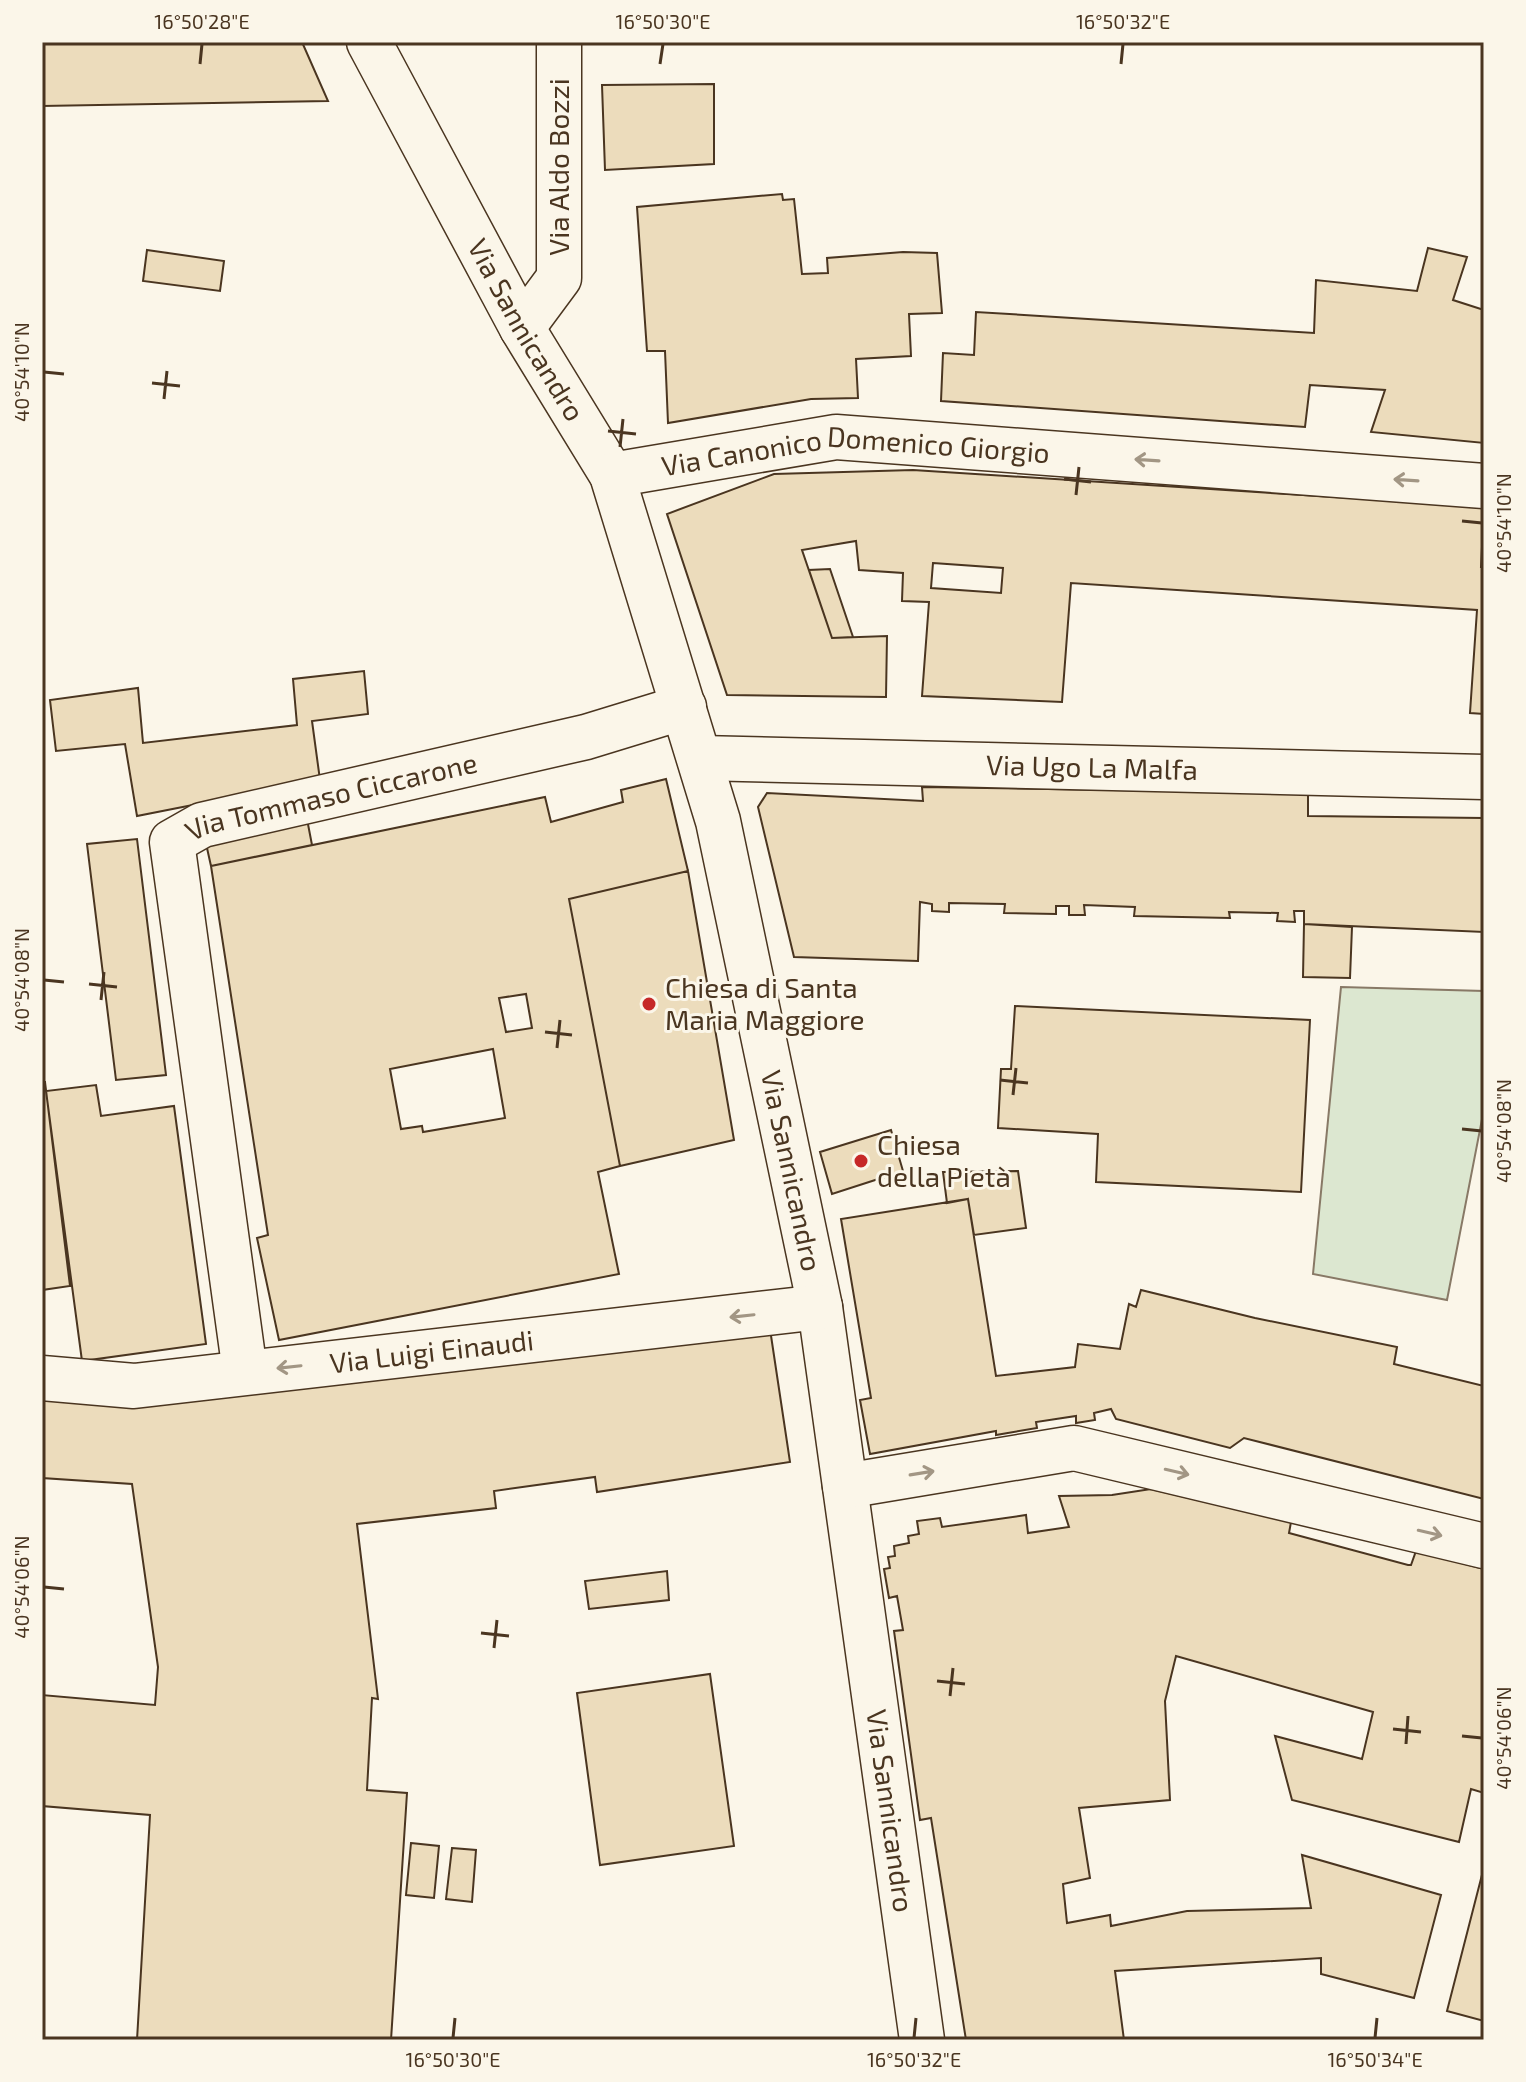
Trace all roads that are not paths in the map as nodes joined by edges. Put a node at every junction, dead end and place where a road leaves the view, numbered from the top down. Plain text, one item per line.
1 (369, 42) edge
2 (559, 42) edge
3 (522, 328) junction
4 (612, 475) junction
5 (1484, 486) edge
6 (684, 707) junction
7 (700, 758) junction
8 (1484, 777) edge
9 (820, 1307) junction
10 (245, 1372) junction
11 (42, 1378) edge
12 (845, 1486) junction
13 (1484, 1546) edge
14 (922, 2040) edge

1 - 3 street, Via Sannicandro
2 - 3 street, Via Aldo Bozzi
3 - 4 street, Via Sannicandro
5 -> 4 street, Via Canonico Domenico Giorgio
4 - 6 street, Via Sannicandro
6 - 7 street, Via Sannicandro
6 - 10 street, Via Tommaso Ciccarone
7 - 8 street, Via Ugo La Malfa
7 - 9 street, Via Sannicandro
9 -> 10 street, Via Luigi Einaudi
9 - 12 street, Via Sannicandro
10 - 11 street, Via Luigi Einaudi
12 -> 13 street
12 - 14 street, Via Sannicandro

